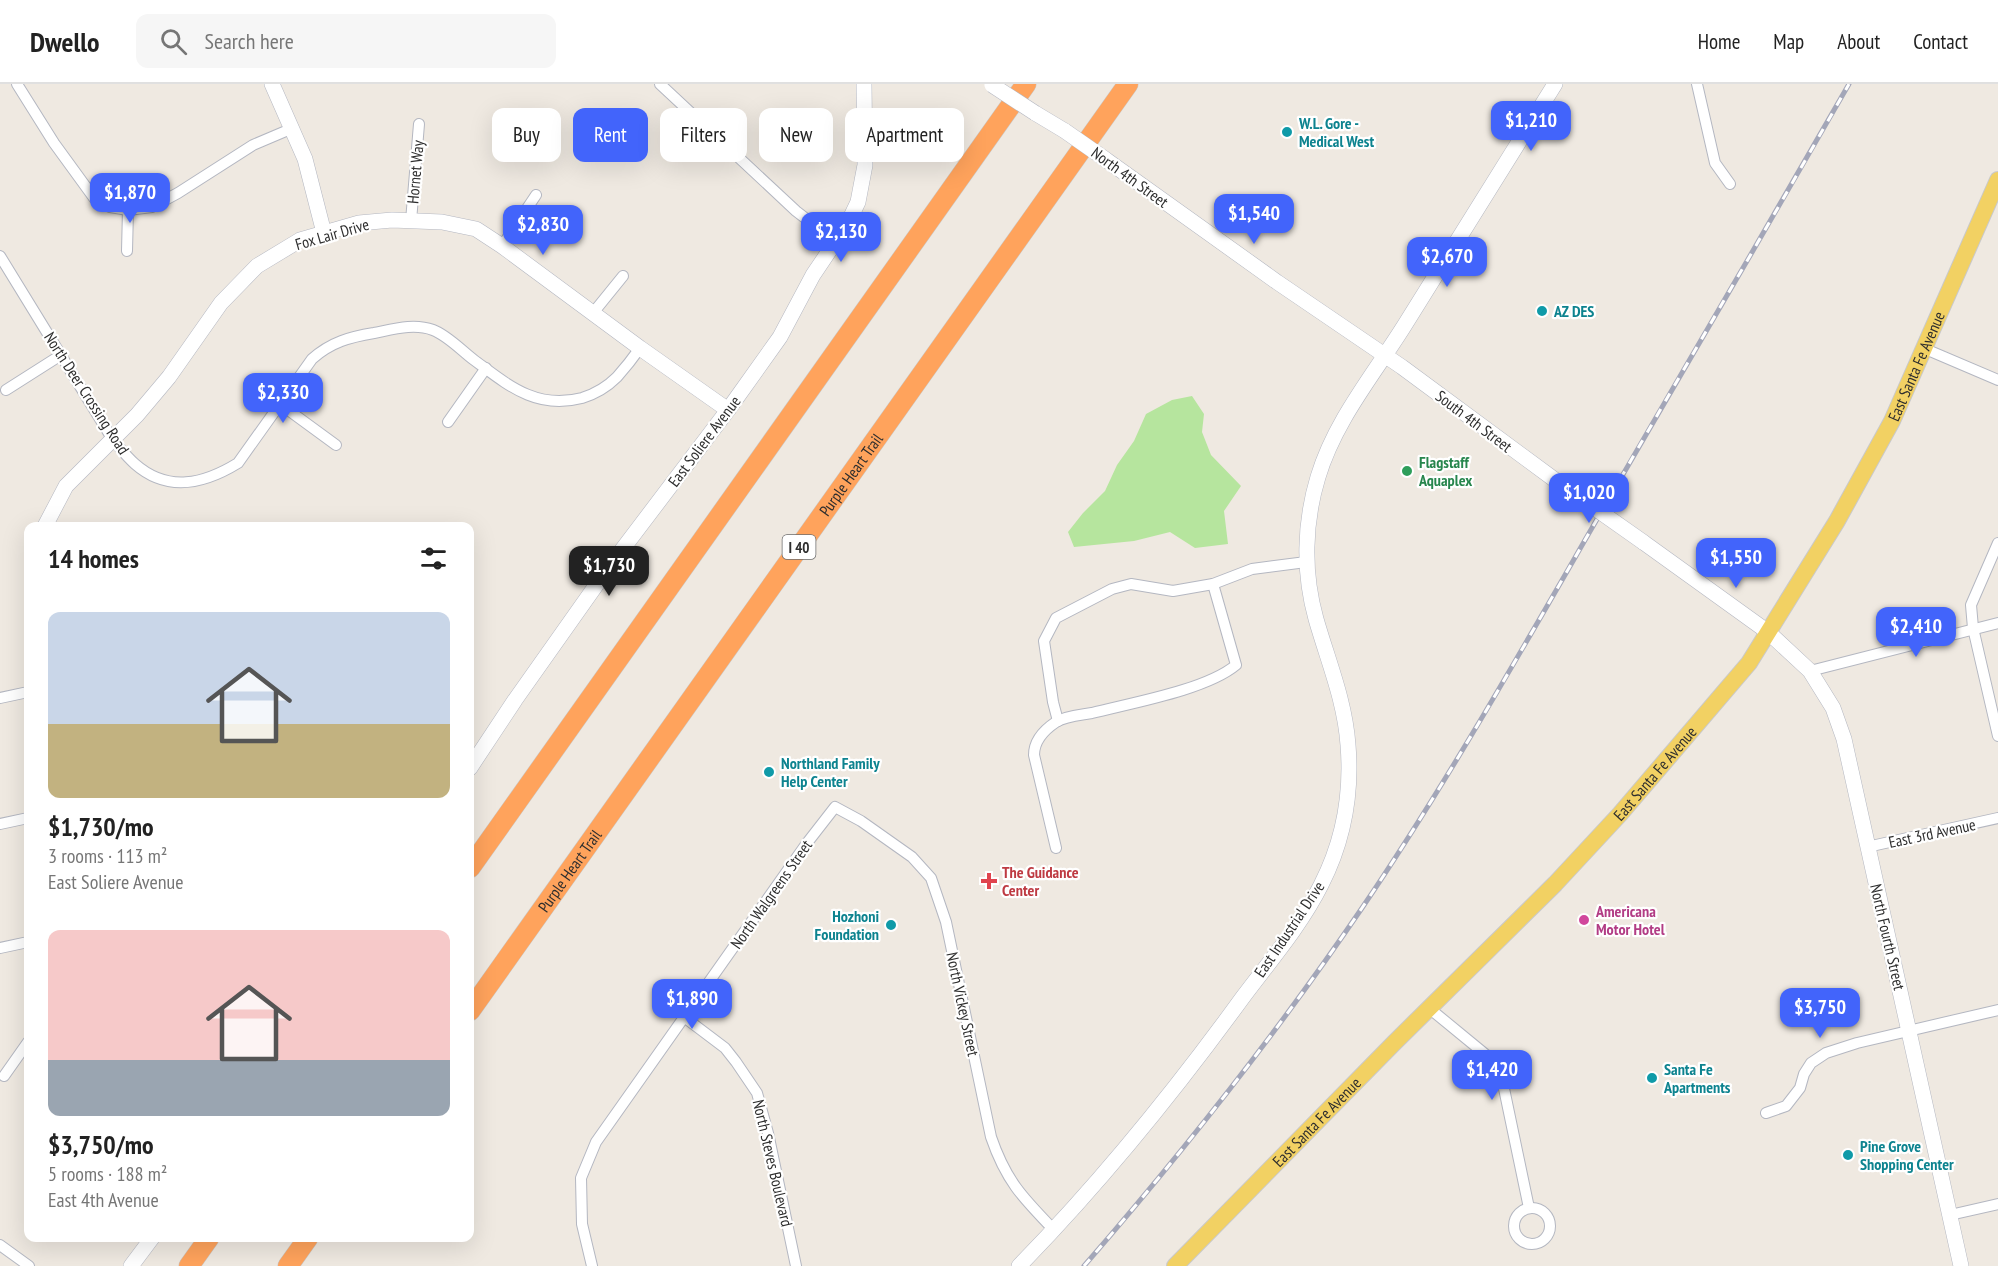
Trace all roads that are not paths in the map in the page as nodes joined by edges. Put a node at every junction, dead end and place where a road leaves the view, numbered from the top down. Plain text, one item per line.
1 (17, 84) edge
2 (272, 84) edge
3 (660, 84) edge
4 (864, 84) edge
5 (992, 84) edge
6 (1026, 84) edge
7 (1128, 84) edge
8 (1555, 84) edge
9 (1697, 84) edge
10 (419, 124) dead end
11 (293, 128) junction
12 (1998, 180) edge
13 (1730, 184) dead end
14 (536, 195) dead end
15 (128, 210) junction
16 (411, 220) junction
17 (324, 233) junction
18 (836, 242) junction
19 (502, 246) junction
20 (127, 251) dead end
21 (1, 258) edge
22 (623, 276) dead end
23 (593, 313) junction
24 (640, 348) junction
25 (1923, 348) junction
26 (61, 355) junction
27 (1385, 356) junction
28 (486, 368) junction
29 (1998, 380) edge
30 (6, 390) dead end
31 (280, 404) junction
32 (728, 410) junction
33 (448, 422) dead end
34 (113, 440) junction
35 (336, 445) dead end
36 (47, 522) edge
37 (1998, 543) edge
38 (1306, 562) junction
39 (1213, 584) junction
40 (1998, 623) edge
41 (1973, 628) junction
42 (1768, 632) junction
43 (1810, 671) junction
44 (24, 693) edge
45 (0, 698) edge
46 (1058, 721) junction
47 (1998, 736) edge
48 (474, 762) edge
49 (835, 807) joint
50 (1998, 818) edge
51 (24, 819) edge
52 (0, 824) edge
53 (1867, 847) junction
54 (1056, 848) dead end
55 (474, 862) edge
56 (24, 943) edge
57 (0, 948) edge
58 (474, 1005) edge
59 (1429, 1008) junction
60 (1998, 1010) edge
61 (684, 1017) junction
62 (1909, 1030) junction
63 (24, 1048) edge
64 (4, 1076) dead end
65 (1766, 1113) dead end
66 (1998, 1204) edge
67 (1529, 1208) dead end
68 (1950, 1215) junction
69 (1054, 1230) junction
70 (149, 1242) edge
71 (206, 1242) edge
72 (305, 1242) edge
73 (0, 1245) edge
74 (29, 1266) edge
75 (131, 1266) edge
76 (189, 1266) edge
77 (288, 1266) edge
78 (592, 1266) edge
79 (796, 1266) edge
80 (1019, 1266) edge
81 (1175, 1266) edge
82 (1961, 1266) edge

1 - 15 street
2 - 11 street
3 - 18 street
4 - 18 street, East Soliere Avenue
5 - 27 street, North 4th Street, bridge
6 - 55 highway
7 - 58 highway, Purple Heart Trail / I 40
8 - 27 street, East Industrial Drive
9 - 13 street
10 - 16 street, Hornet Way
11 - 15 street
11 - 17 street
12 - 25 main road, East Santa Fe Avenue
14 - 19 street
15 - 20 street
16 - 17 street, Fox Lair Drive
16 - 19 street, Fox Lair Drive
17 - 34 street, Fox Lair Drive
18 - 32 street, East Soliere Avenue
19 - 23 street, Fox Lair Drive
21 - 26 street, North Deer Crossing Road
22 - 23 street
23 - 24 street, Fox Lair Drive
24 - 28 street, North Deer Crossing Road
24 - 32 street, Fox Lair Drive
25 - 29 street
25 - 42 main road, East Santa Fe Avenue
26 - 30 street
26 - 34 street, North Deer Crossing Road
27 - 38 street, East Industrial Drive
27 - 42 street, South 4th Street, bridge
28 - 31 street, North Deer Crossing Road
28 - 33 street
31 - 34 street, North Deer Crossing Road
31 - 35 street
32 - 48 street, East Soliere Avenue
34 - 36 street, Fox Lair Drive
37 - 41 street
38 - 39 street
38 - 69 street, East Industrial Drive
39 - 46 street
39 - 46 street
40 - 41 street
41 - 43 street
41 - 47 street
42 - 43 street, North Fourth Street
42 - 59 main road, East Santa Fe Avenue
43 - 53 street, North Fourth Street
44 - 45 street
46 - 54 street
49 - 61 street, North Walgreens Street
49 - 69 street, North Vickey Street
50 - 53 street, East 3rd Avenue
51 - 52 street
53 - 62 street, North Fourth Street
56 - 57 street
59 - 67 street
59 - 81 main road, East Santa Fe Avenue
60 - 62 street
61 - 78 street, North Walgreens Street
61 - 79 street, North Steves Boulevard
62 - 65 street
62 - 68 street, North Fourth Street
63 - 64 street
66 - 68 street
68 - 82 street, North Fourth Street
69 - 80 street, East Industrial Drive
70 - 75 street
71 - 76 highway
72 - 77 highway
73 - 74 street

